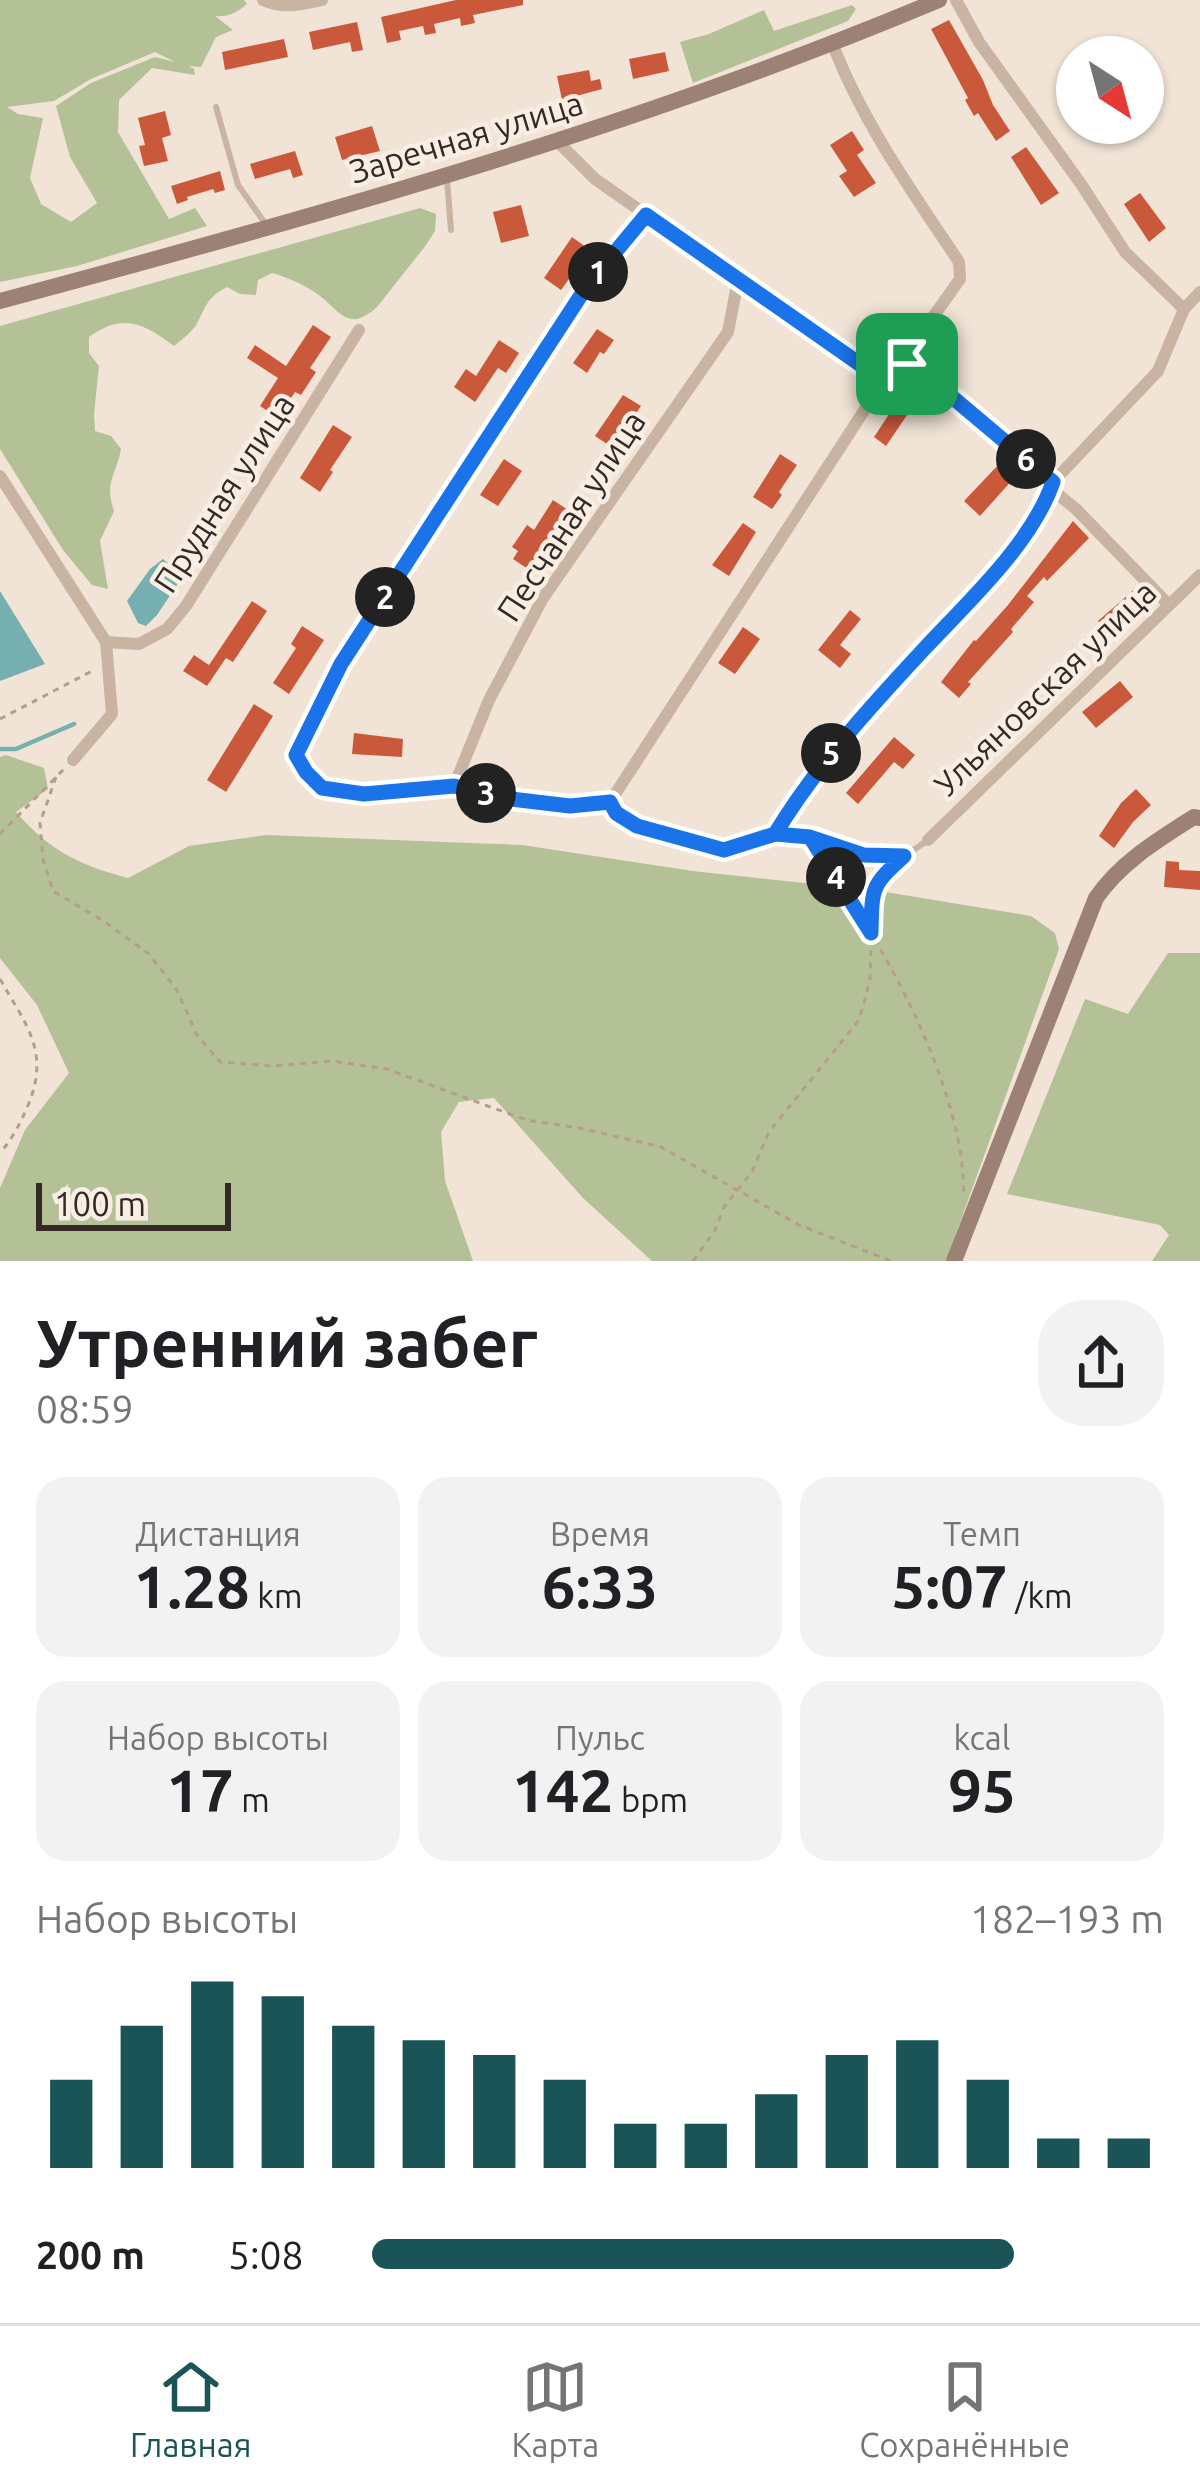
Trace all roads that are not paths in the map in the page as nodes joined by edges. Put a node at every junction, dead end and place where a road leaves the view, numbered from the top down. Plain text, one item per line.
1 (263, 0) edge
2 (322, 0) edge
3 (939, 0) edge
4 (956, 0) edge
5 (833, 45) junction
6 (216, 107) dead end
7 (558, 142) junction
8 (446, 176) junction
9 (646, 215) junction
10 (269, 229) junction
11 (451, 230) dead end
12 (737, 280) junction
13 (1200, 292) edge
14 (0, 302) edge
15 (1184, 309) junction
16 (359, 330) dead end
17 (907, 364) junction
18 (871, 372) junction
19 (0, 476) edge
20 (1052, 485) junction
21 (1200, 575) edge
22 (1168, 604) junction
23 (106, 642) junction
24 (296, 755) joint
25 (74, 760) road end
26 (454, 786) junction
27 (610, 802) junction
28 (1198, 814) edge
29 (775, 834) junction
30 (928, 840) joint
31 (953, 1261) edge

1 - 2 street
3 - 5 main road, Заречная улица
4 - 15 street
5 - 7 main road, Заречная улица
5 - 17 street
6 - 10 lane
7 - 8 main road, Заречная улица
7 - 9 street
8 - 10 main road, Заречная улица
8 - 11 lane
9 - 12 street
9 - 24 street
10 - 14 main road, Заречная улица
12 - 18 street
12 - 26 street, Песчаная улица
13 - 15 street
15 - 20 street
16 - 23 street, Прудная улица
17 - 18 street
17 - 20 street
18 - 27 street
19 - 23 street
20 - 22 street
20 - 29 street
21 - 22 street, Ульяновская улица
22 - 30 street, Ульяновская улица
23 - 25 street
24 - 26 lane
26 - 27 lane
27 - 29 lane
28 - 31 main road
29 - 30 lane

